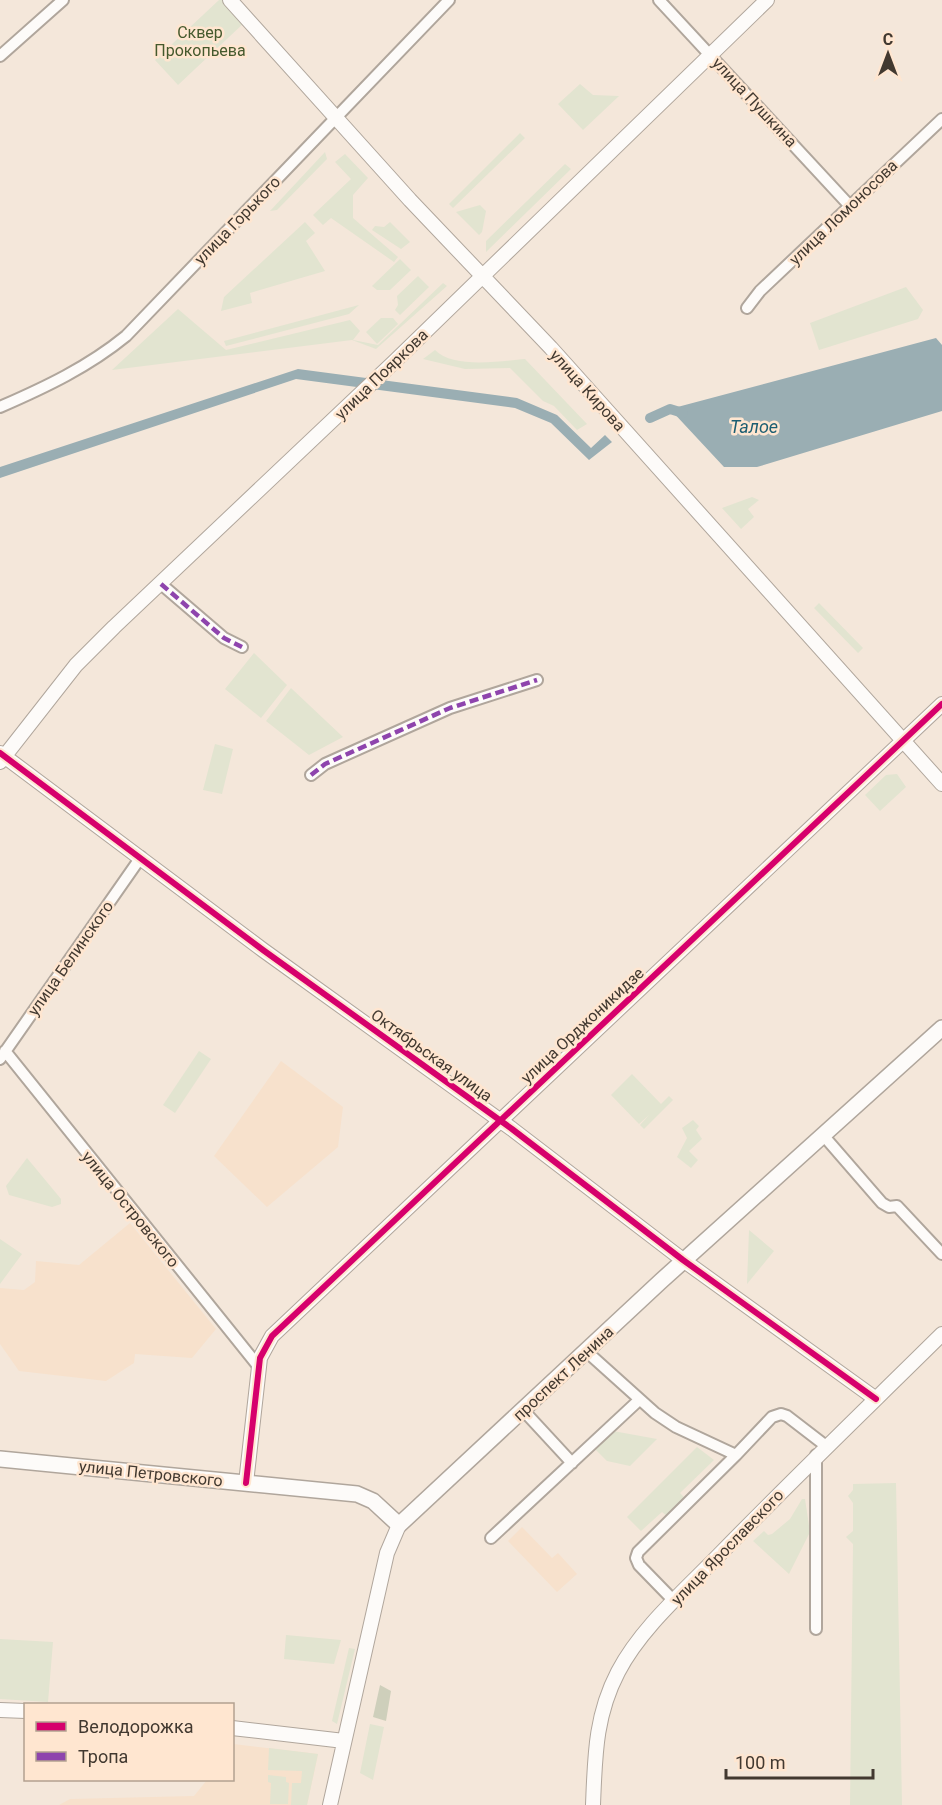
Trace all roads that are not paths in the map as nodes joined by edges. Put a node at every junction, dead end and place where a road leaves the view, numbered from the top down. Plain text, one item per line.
1 (63, 0) edge
2 (230, 0) edge
3 (449, 0) edge
4 (659, 0) edge
5 (767, 0) edge
6 (710, 53) junction
7 (0, 56) edge
8 (336, 117) junction
9 (942, 120) edge
10 (849, 205) junction
11 (483, 274) junction
12 (747, 308) dead end
13 (0, 406) edge
14 (161, 584) junction
15 (242, 647) dead end
16 (537, 680) dead end
17 (942, 704) edge
18 (903, 740) junction
19 (1, 757) edge
20 (311, 775) dead end
21 (942, 784) edge
22 (141, 858) junction
23 (942, 1028) edge
24 (3, 1055) edge
25 (500, 1121) junction
26 (823, 1135) junction
27 (942, 1254) edge
28 (683, 1260) junction
29 (942, 1334) edge
30 (586, 1351) junction
31 (259, 1367) junction
32 (876, 1399) junction
33 (638, 1401) junction
34 (523, 1410) junction
35 (821, 1451) junction
36 (736, 1455) junction
37 (0, 1459) edge
38 (572, 1463) junction
39 (246, 1483) junction
40 (399, 1525) junction
41 (491, 1538) dead end
42 (674, 1601) junction
43 (816, 1629) dead end
44 (0, 1710) edge
45 (24, 1711) edge
46 (234, 1728) edge
47 (344, 1741) junction
48 (330, 1805) edge
49 (593, 1805) edge

1 - 7 street
2 - 8 street, улица Кирова
3 - 8 street, улица Горького
4 - 6 street, улица Пушкина
5 - 6 street, улица Пояркова
6 - 10 street, улица Пушкина
6 - 11 street, улица Пояркова
8 - 11 street, улица Кирова
8 - 13 street, улица Горького
9 - 10 street, улица Ломоносова
10 - 12 street, улица Ломоносова
11 - 14 street, улица Пояркова
11 - 18 street, улица Кирова
14 - 15 street
14 - 19 street, улица Пояркова
16 - 20 street
17 - 18 street, улица Орджоникидзе
18 - 21 street, улица Кирова
18 - 25 street, улица Орджоникидзе
19 - 22 street, Октябрьская улица
22 - 24 street, улица Белинского
22 - 25 street, Октябрьская улица
23 - 26 main road, проспект Ленина
24 - 31 street, улица Островского
25 - 28 street, Октябрьская улица
25 - 31 street, улица Орджоникидзе
26 - 27 street
26 - 28 main road, проспект Ленина
28 - 30 main road, проспект Ленина
28 - 32 street, Октябрьская улица
29 - 32 street, улица Ярославского
30 - 33 street
30 - 34 main road, проспект Ленина
31 - 39 street, улица Орджоникидзе
32 - 35 street, улица Ярославского
33 - 36 street
33 - 38 street
34 - 38 street
34 - 40 main road, проспект Ленина
35 - 36 street
35 - 42 street, улица Ярославского
35 - 43 street
36 - 42 street
37 - 39 main road, улица Петровского
38 - 41 street
39 - 40 main road, улица Петровского
40 - 47 street, проспект Ленина
42 - 49 street, улица Ярославского
44 - 45 street
46 - 47 street
47 - 48 street, проспект Ленина

